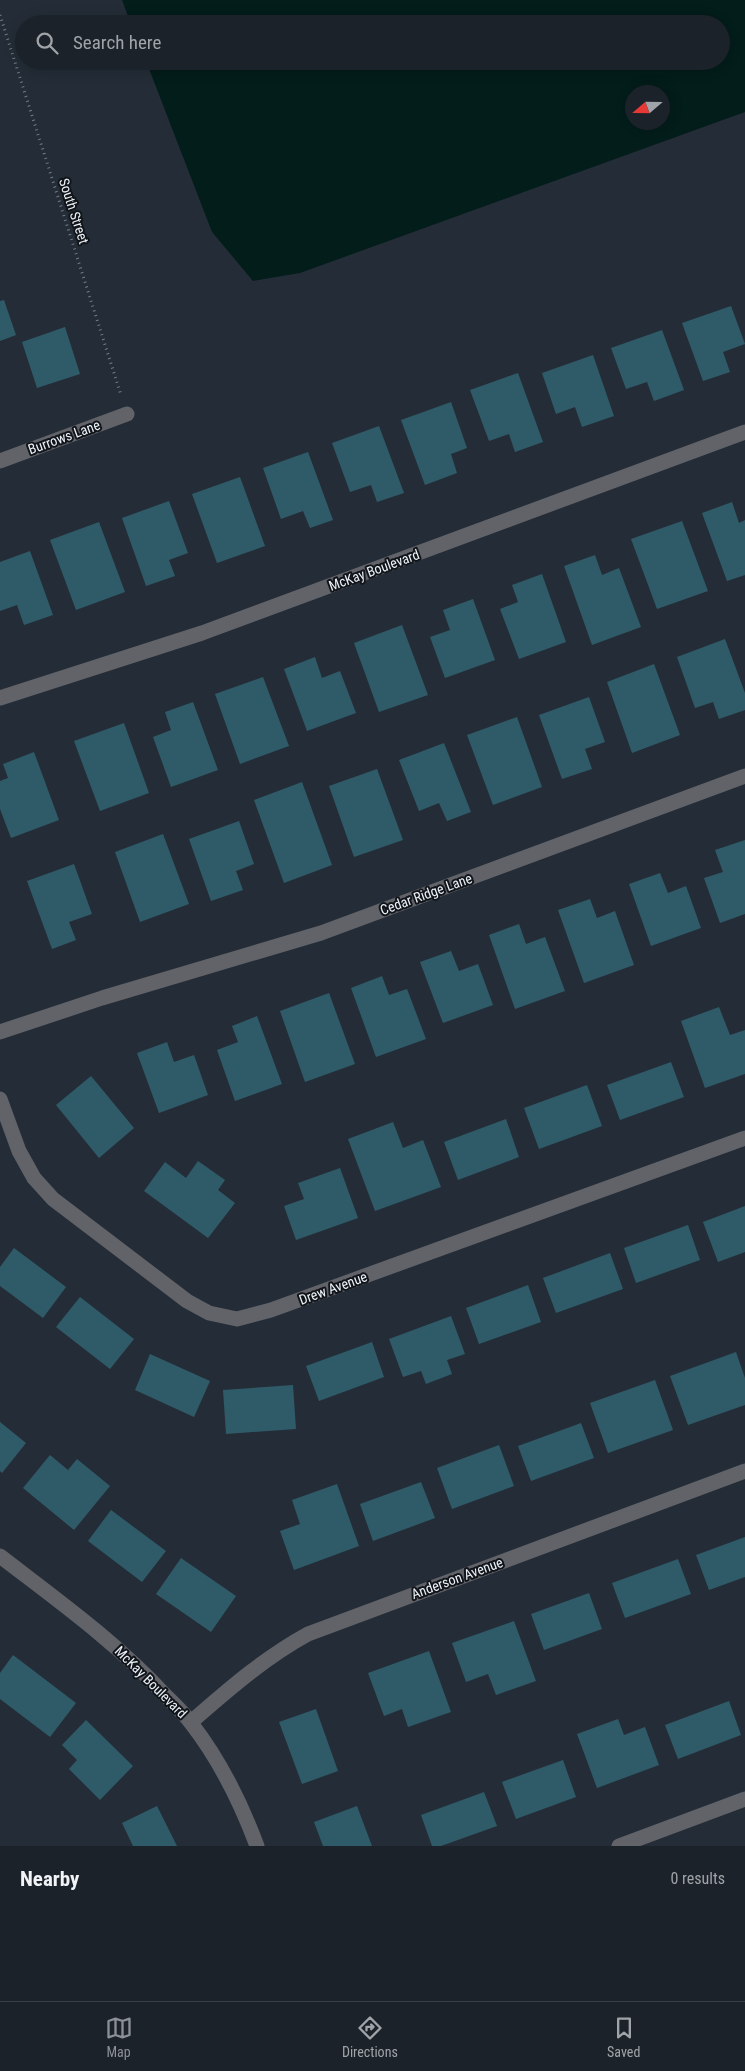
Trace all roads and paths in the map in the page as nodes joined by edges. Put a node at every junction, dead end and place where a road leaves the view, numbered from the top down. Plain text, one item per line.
1 (0, 15) edge
2 (15, 62) edge
3 (18, 70) edge
4 (127, 414) joint
5 (745, 432) edge
6 (0, 461) edge
7 (0, 698) edge
8 (745, 776) edge
9 (0, 1032) edge
10 (0, 1099) edge
11 (745, 1138) edge
12 (745, 1471) edge
13 (0, 1556) edge
14 (191, 1722) junction
15 (745, 1799) edge
16 (257, 1846) edge
17 (619, 1846) edge

1 - 2 path, South Street
3 - 4 path, South Street
4 - 6 street, Burrows Lane
5 - 7 street, McKay Boulevard
8 - 9 street, Cedar Ridge Lane
10 - 11 street, Drew Avenue
12 - 14 street, Anderson Avenue
13 - 14 street, McKay Boulevard
14 - 16 street, McKay Boulevard
15 - 17 street

